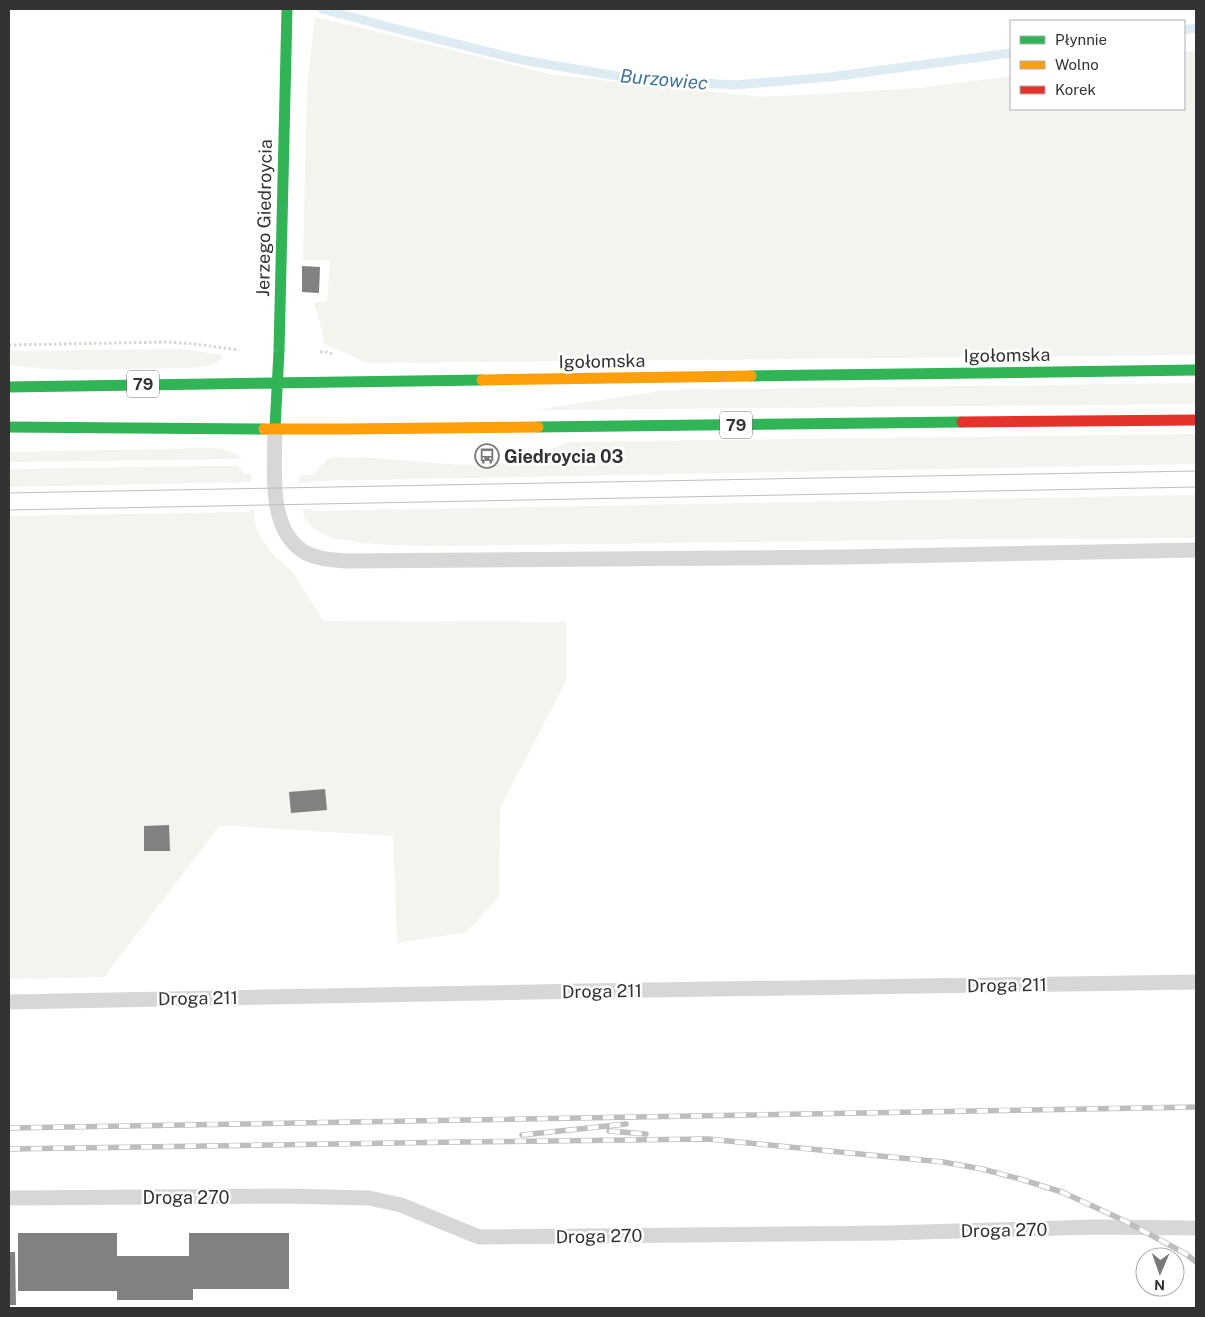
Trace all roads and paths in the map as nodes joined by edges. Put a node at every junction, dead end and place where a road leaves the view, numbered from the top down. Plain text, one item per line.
1 (287, 9) edge
2 (9, 345) edge
3 (239, 350) dead end
4 (1196, 370) edge
5 (277, 383) junction
6 (9, 387) edge
7 (1196, 420) edge
8 (9, 427) edge
9 (275, 428) junction
10 (1196, 550) edge
11 (1196, 982) edge
12 (9, 1002) edge
13 (9, 1198) edge
14 (1196, 1228) edge

1 - 5 main road, Jerzego Giedroycia
2 - 3 path
4 - 5 main road, Igołomska / 79
5 - 6 main road, Igołomska / 79
5 - 9 main road, Jerzego Giedroycia
7 - 9 main road, 79
8 - 9 main road, 79
9 - 10 lane
11 - 12 lane, Droga 211
13 - 14 lane, Droga 270

